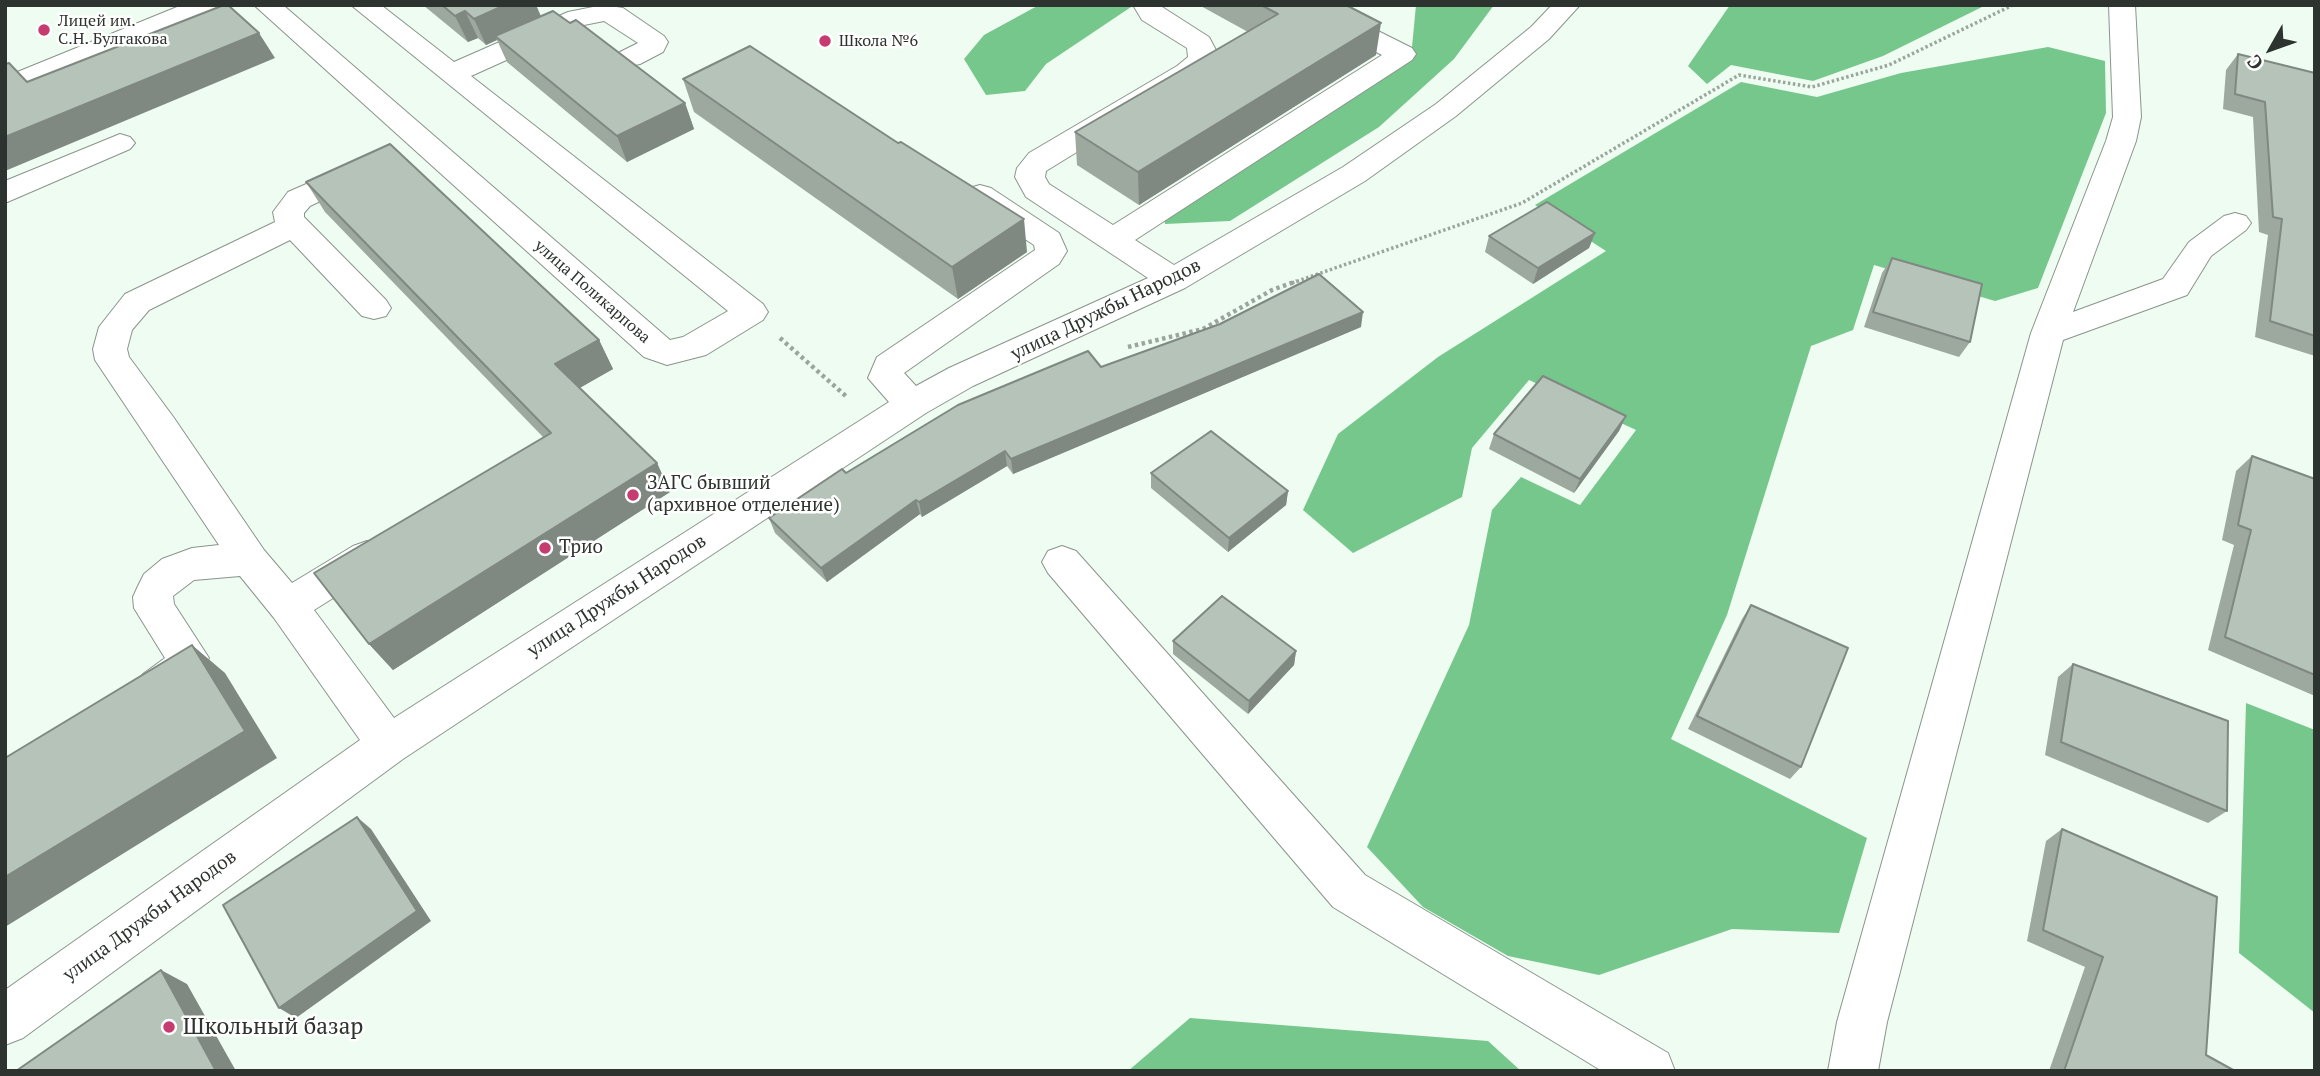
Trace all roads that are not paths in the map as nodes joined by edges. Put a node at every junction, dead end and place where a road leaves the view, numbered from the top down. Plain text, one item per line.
1 (206, 5) edge
2 (267, 5) edge
3 (364, 5) edge
4 (1146, 5) edge
5 (1305, 5) edge
6 (1567, 5) edge
7 (2122, 5) edge
8 (630, 58) edge
9 (451, 74) junction
10 (5, 87) edge
11 (120, 143) dead end
12 (400, 151) junction
13 (950, 176) edge
14 (5, 193) edge
15 (2235, 223) dead end
16 (294, 225) junction
17 (1111, 241) junction
18 (1173, 280) junction
19 (374, 308) dead end
20 (2048, 333) junction
21 (913, 404) junction
22 (392, 542) edge
23 (250, 561) junction
24 (1062, 562) dead end
25 (288, 606) junction
26 (129, 705) edge
27 (388, 745) junction
28 (5, 1020) edge
29 (1650, 1071) edge
30 (1853, 1071) edge

1 - 10 street
2 - 12 street, улица Поликарпова
3 - 9 street
4 - 17 street
5 - 17 street
6 - 18 street, улица Дружбы Народов
7 - 20 street
8 - 9 street
9 - 12 street, улица Поликарпова
11 - 14 street
12 - 16 street
13 - 21 street
15 - 20 street
16 - 19 street
16 - 23 street
17 - 18 street
18 - 21 street, улица Дружбы Народов
20 - 30 street
21 - 27 street, улица Дружбы Народов
22 - 25 street
23 - 25 street
23 - 26 street
24 - 29 street
25 - 27 street
27 - 28 street, улица Дружбы Народов

